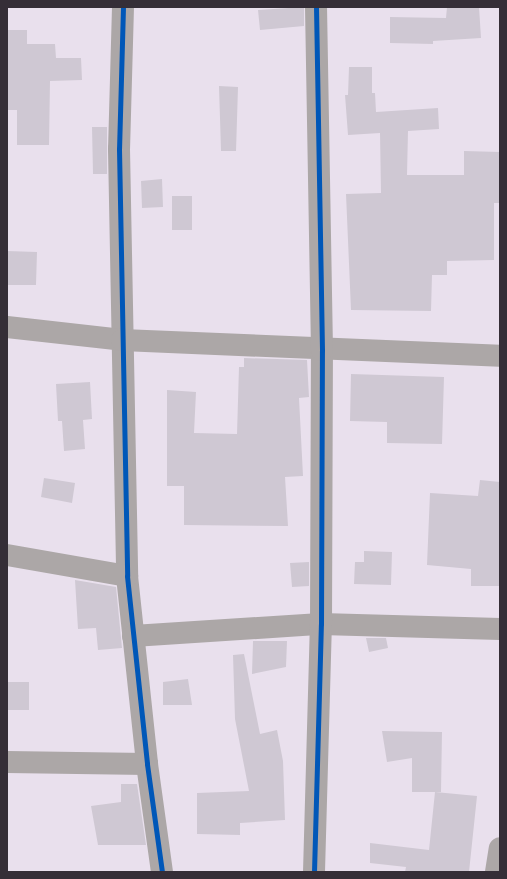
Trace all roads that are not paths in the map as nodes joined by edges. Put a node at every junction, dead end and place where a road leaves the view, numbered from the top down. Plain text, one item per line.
1 (123, 7) edge
2 (316, 7) edge
3 (7, 327) edge
4 (122, 340) junction
5 (322, 350) junction
6 (500, 356) edge
7 (7, 555) edge
8 (127, 576) junction
9 (321, 624) junction
10 (500, 629) edge
11 (133, 636) junction
12 (7, 762) edge
13 (146, 764) junction
14 (500, 848) edge
15 (162, 872) edge
16 (314, 872) edge
17 (496, 872) edge

1 - 4 street
2 - 5 street
3 - 4 street
4 - 5 street
4 - 8 street
5 - 6 street
5 - 9 street
7 - 8 street
8 - 11 street
9 - 10 street
9 - 11 street
9 - 16 street
11 - 13 street
12 - 13 street
13 - 15 street
14 - 17 street

